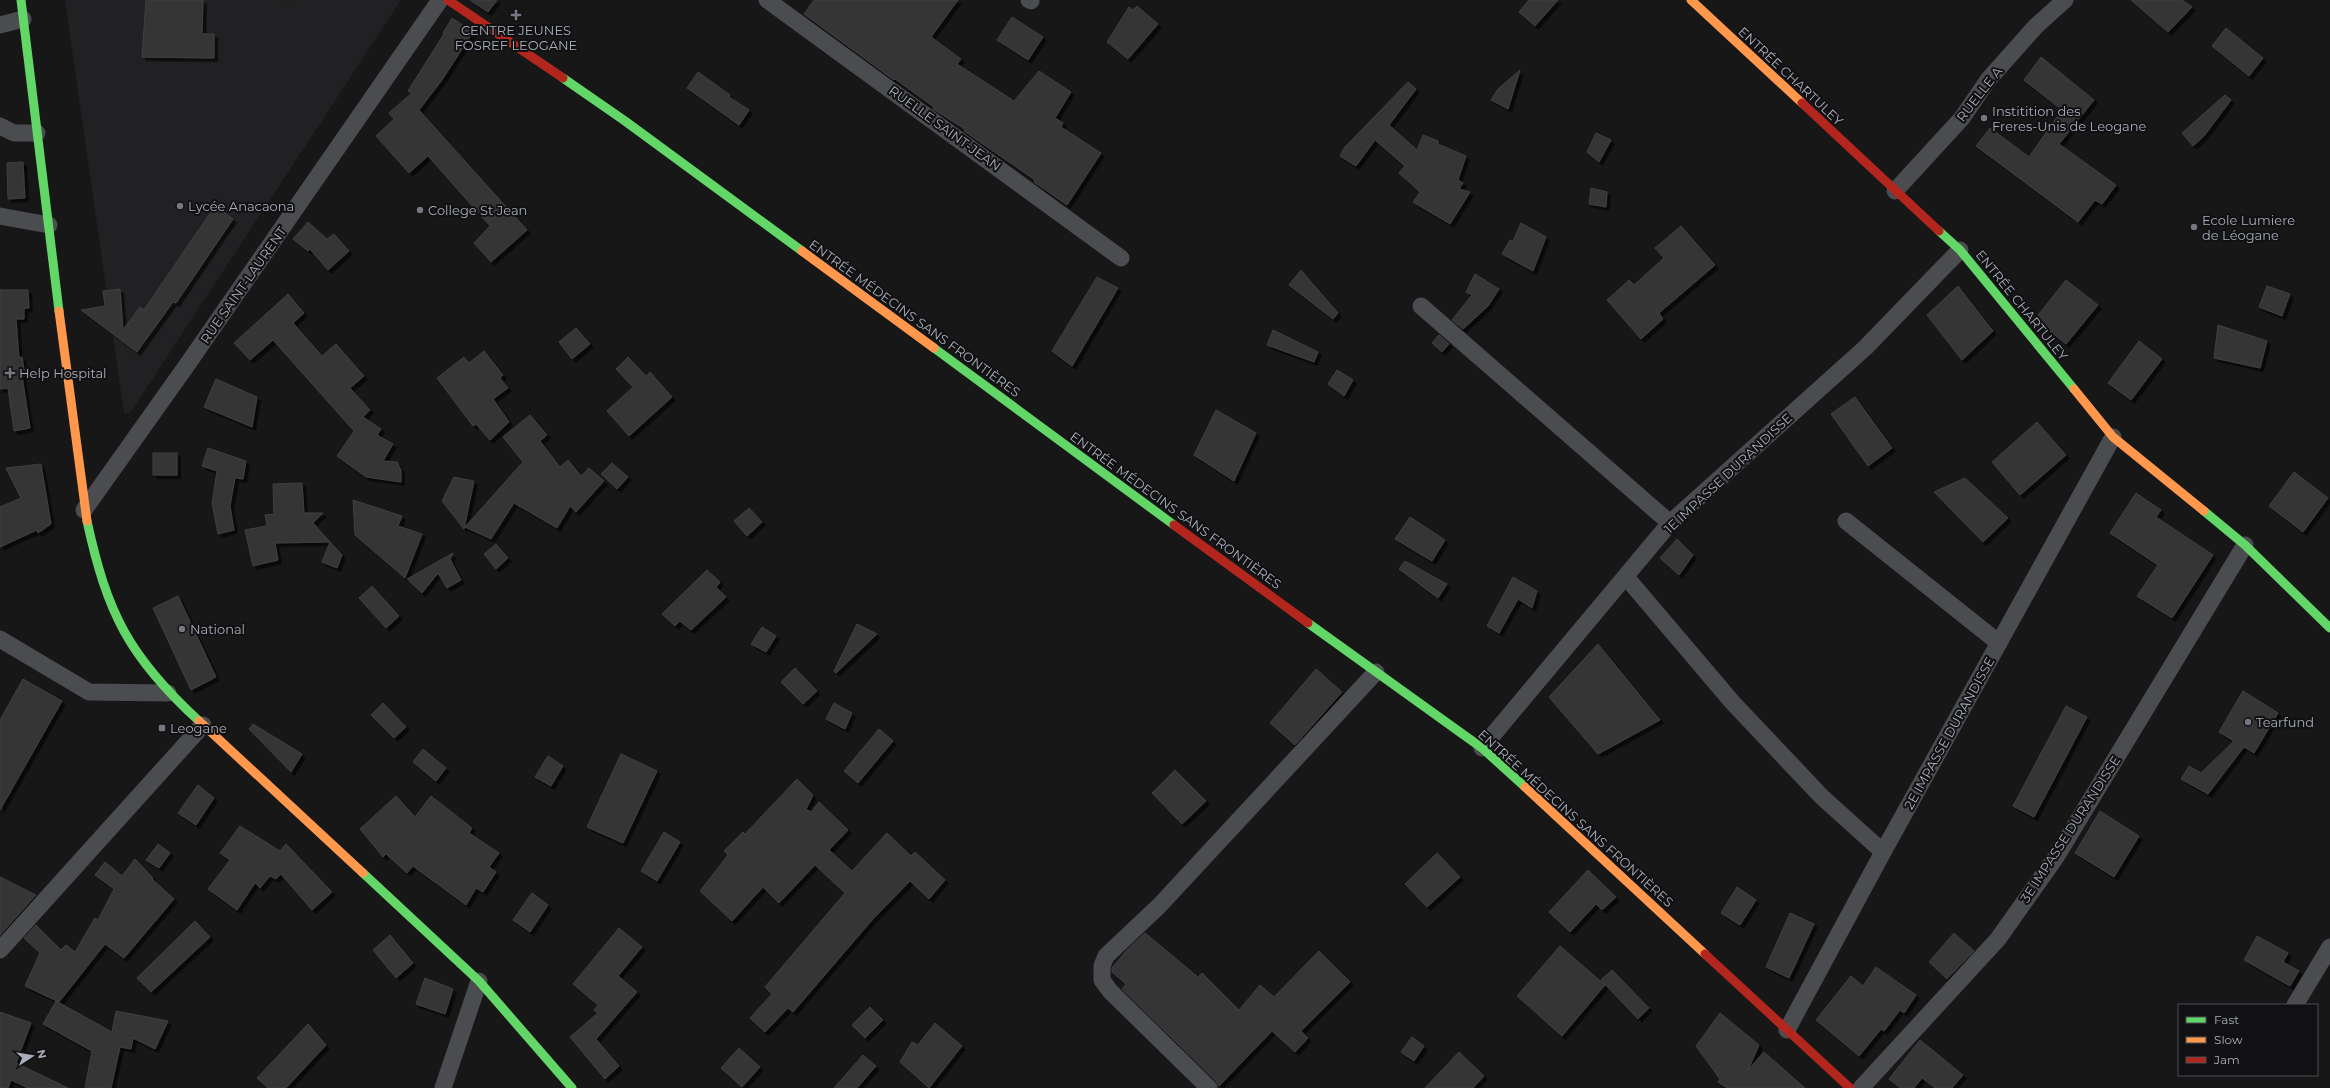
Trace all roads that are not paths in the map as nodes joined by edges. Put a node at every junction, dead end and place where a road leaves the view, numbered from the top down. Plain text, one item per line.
1 (21, 0) edge
2 (440, 0) edge
3 (448, 0) edge
4 (767, 0) edge
5 (1691, 0) edge
6 (2066, 0) edge
7 (23, 19) junction
8 (0, 25) edge
9 (0, 126) edge
10 (37, 133) junction
11 (1895, 191) junction
12 (0, 216) edge
13 (49, 225) junction
14 (1960, 250) junction
15 (1121, 258) dead end
16 (1421, 306) dead end
17 (2113, 437) junction
18 (84, 510) junction
19 (1846, 521) dead end
20 (1670, 523) junction
21 (2245, 545) junction
22 (1626, 577) junction
23 (2330, 628) edge
24 (0, 639) edge
25 (1998, 643) junction
26 (1376, 672) junction
27 (168, 693) junction
28 (203, 725) junction
29 (1482, 748) junction
30 (1883, 852) junction
31 (2330, 947) edge
32 (0, 950) edge
33 (479, 981) junction
34 (2296, 1004) edge
35 (1787, 1030) junction
36 (443, 1088) edge
37 (572, 1088) edge
38 (1209, 1088) edge
39 (1850, 1088) edge
40 (1861, 1088) edge

1 - 7 street
2 - 18 street, RUE SAINT-LAURENT
3 - 26 street, ENTRÉE MÉDECINS SANS FRONTIÈRES
4 - 15 street, RUELLE SAINT-JEAN
5 - 11 street, ENTRÉE CHARTULEY
6 - 11 street, RUELLE A
7 - 8 street
7 - 10 street
9 - 10 street
10 - 13 street
11 - 14 street, ENTRÉE CHARTULEY
12 - 13 street
13 - 18 street
14 - 17 street, ENTRÉE CHARTULEY
14 - 20 street, 1E IMPASSE DURANDISSE
16 - 20 street
17 - 21 street, ENTRÉE CHARTULEY
17 - 25 street, 2E IMPASSE DURANDISSE
18 - 27 street
19 - 25 street
20 - 22 street, 1E IMPASSE DURANDISSE
21 - 23 street, ENTRÉE CHARTULEY
21 - 40 street, 3E IMPASSE DURANDISSE
22 - 29 street, 1E IMPASSE DURANDISSE
22 - 30 street
24 - 27 street
25 - 30 street, 2E IMPASSE DURANDISSE
26 - 29 street, ENTRÉE MÉDECINS SANS FRONTIÈRES
26 - 38 street
27 - 28 street
28 - 32 street
28 - 33 street
29 - 35 street, ENTRÉE MÉDECINS SANS FRONTIÈRES
30 - 35 street, 2E IMPASSE DURANDISSE
31 - 34 street
33 - 36 street
33 - 37 street
35 - 39 street, ENTRÉE MÉDECINS SANS FRONTIÈRES

